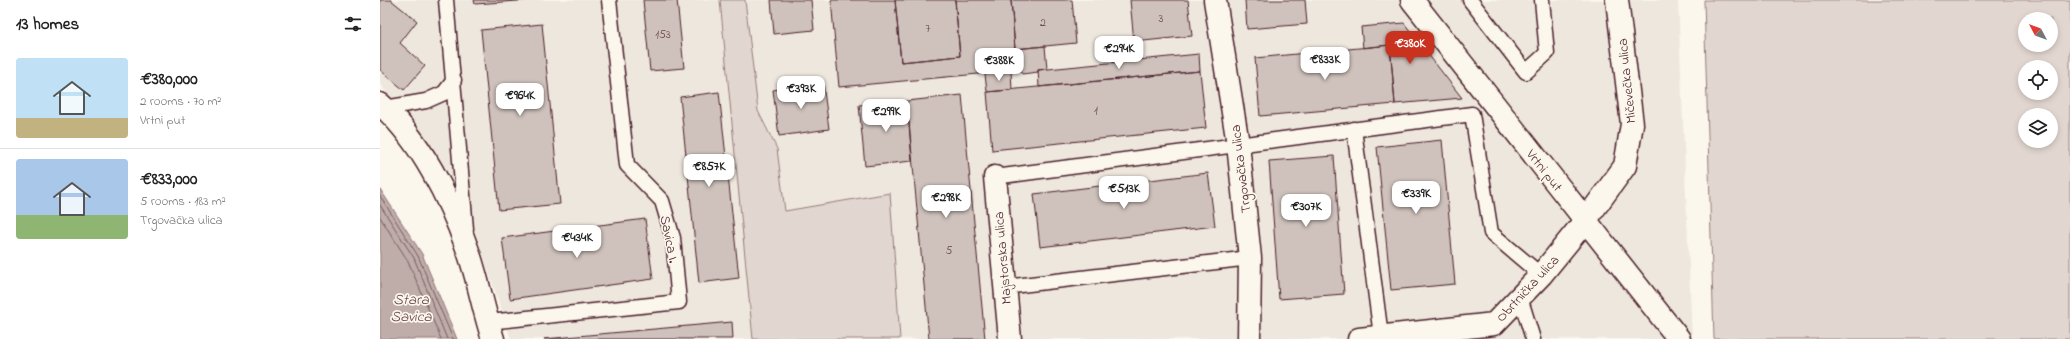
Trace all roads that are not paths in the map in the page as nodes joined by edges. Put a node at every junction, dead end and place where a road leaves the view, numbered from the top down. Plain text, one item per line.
1 (446, 0) edge
2 (609, 0) edge
3 (1215, 0) edge
4 (1412, 0) edge
5 (1470, 0) edge
6 (1542, 0) edge
7 (1617, 0) edge
8 (454, 80) junction
9 (382, 106) edge
10 (1354, 129) junction
11 (1238, 144) junction
12 (995, 177) joint
13 (1585, 221) junction
14 (467, 249) junction
15 (1250, 258) junction
16 (1541, 275) junction
17 (1005, 287) junction
18 (1520, 297) junction
19 (490, 330) edge
20 (1381, 336) junction
21 (1010, 339) edge
22 (1248, 339) edge
23 (1359, 339) edge
24 (1533, 339) edge
25 (1679, 339) edge

1 - 8 lane, Savica I.
2 - 19 lane, Savica I.
3 - 11 street, Trgovačka ulica
4 - 13 street, Vrtni put
5 - 6 lane
7 - 13 street, Mičevečka ulica
8 - 9 lane, Savica I.
8 - 14 lane, Savica I.
9 - 14 street, Savica I.
10 - 11 lane
10 - 16 lane
10 - 20 lane
11 - 12 lane
11 - 15 street, Trgovačka ulica
12 - 17 street, Majstorska ulica
13 - 16 street, Obrtnička ulica
13 - 25 street, Vrtni put
14 - 19 street, Savica I.
15 - 17 lane
15 - 22 street, Trgovačka ulica
16 - 18 street, Obrtnička ulica
17 - 21 street, Majstorska ulica
18 - 20 street, Obrtnička ulica
18 - 24 lane
20 - 23 street, Obrtnička ulica

